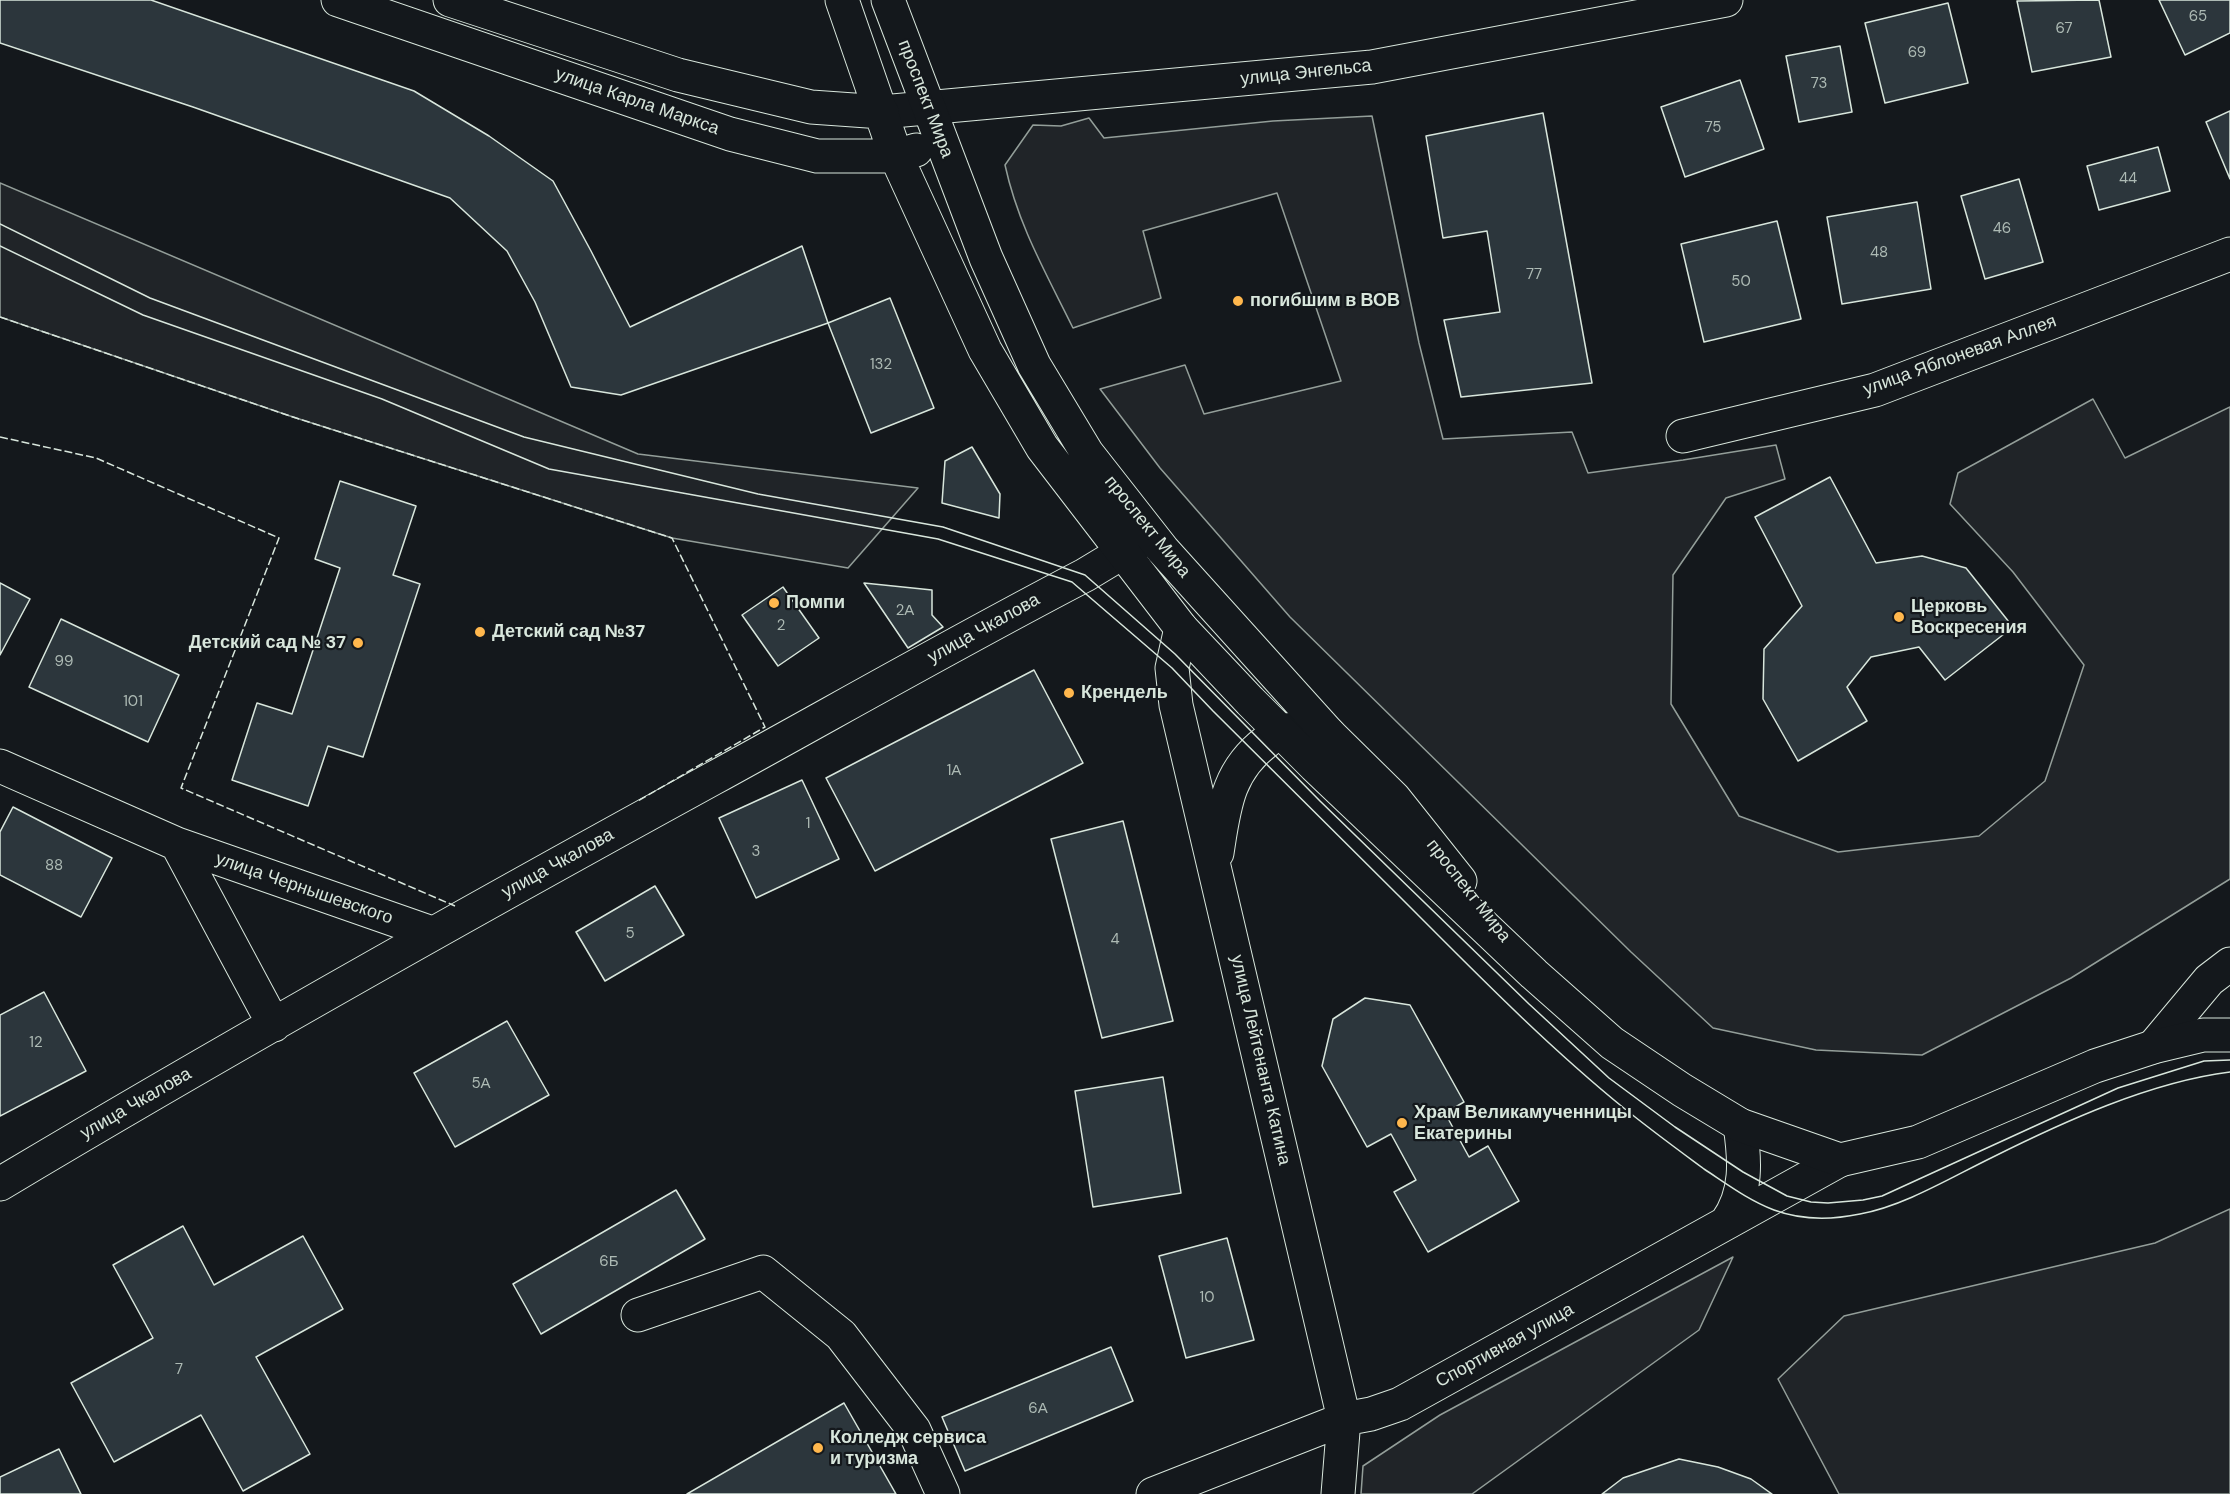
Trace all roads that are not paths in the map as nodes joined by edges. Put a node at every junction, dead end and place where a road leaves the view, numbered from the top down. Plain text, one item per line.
1 (338, 0) edge
2 (450, 0) edge
3 (842, 0) edge
4 (888, 0) edge
5 (1726, 0) edge
6 (929, 107) junction
7 (882, 112) junction
8 (942, 142) junction
9 (896, 156) junction
10 (2230, 254) edge
11 (1683, 436) dead end
12 (1151, 536) junction
13 (1122, 552) junction
14 (1181, 628) junction
15 (1280, 731) junction
16 (1329, 734) junction
17 (0, 766) edge
18 (177, 844) junction
19 (1215, 870) junction
20 (432, 933) junction
21 (2230, 964) edge
22 (1533, 974) junction
23 (274, 1026) junction
24 (2230, 1035) edge
25 (2153, 1047) junction
26 (1740, 1125) junction
27 (1840, 1160) junction
28 (0, 1184) edge
29 (1726, 1223) junction
30 (638, 1315) dead end
31 (1344, 1419) junction
32 (943, 1494) edge
33 (1153, 1494) edge
34 (1338, 1494) edge

1 - 9 street, улица Карла Маркса
2 - 7 street, улица Карла Маркса
3 - 7 street, проспект Мира
4 - 6 street, проспект Мира
5 - 6 street, улица Энгельса
6 - 7 street, улица Энгельса
6 - 8 street, проспект Мира
7 - 9 street, проспект Мира
8 - 9 street, улица Карла Маркса
8 - 12 street, проспект Мира
9 - 13 street, проспект Мира
10 - 11 street, улица Яблоневая Аллея
12 - 13 street, улица Чкалова
12 - 16 street, проспект Мира
13 - 14 street, проспект Мира
13 - 20 street, улица Чкалова
14 - 15 street, проспект Мира
14 - 19 street, улица Лейтенанта Катина
15 - 16 street
15 - 19 street
15 - 22 street, проспект Мира
16 - 22 street, проспект Мира
17 - 18 street, улица Чернышевского
18 - 20 street, улица Чернышевского
18 - 23 street, улица Чернышевского
19 - 31 street, улица Лейтенанта Катина
20 - 23 street, улица Чкалова
21 - 25 street
22 - 26 street
23 - 28 street, улица Чкалова
24 - 25 street, Спортивная улица
25 - 27 street, Спортивная улица
26 - 27 street
26 - 29 street
27 - 29 street, Спортивная улица
29 - 31 street, Спортивная улица
30 - 32 street
31 - 33 street, Спортивная улица
31 - 34 street, улица Лейтенанта Катина

